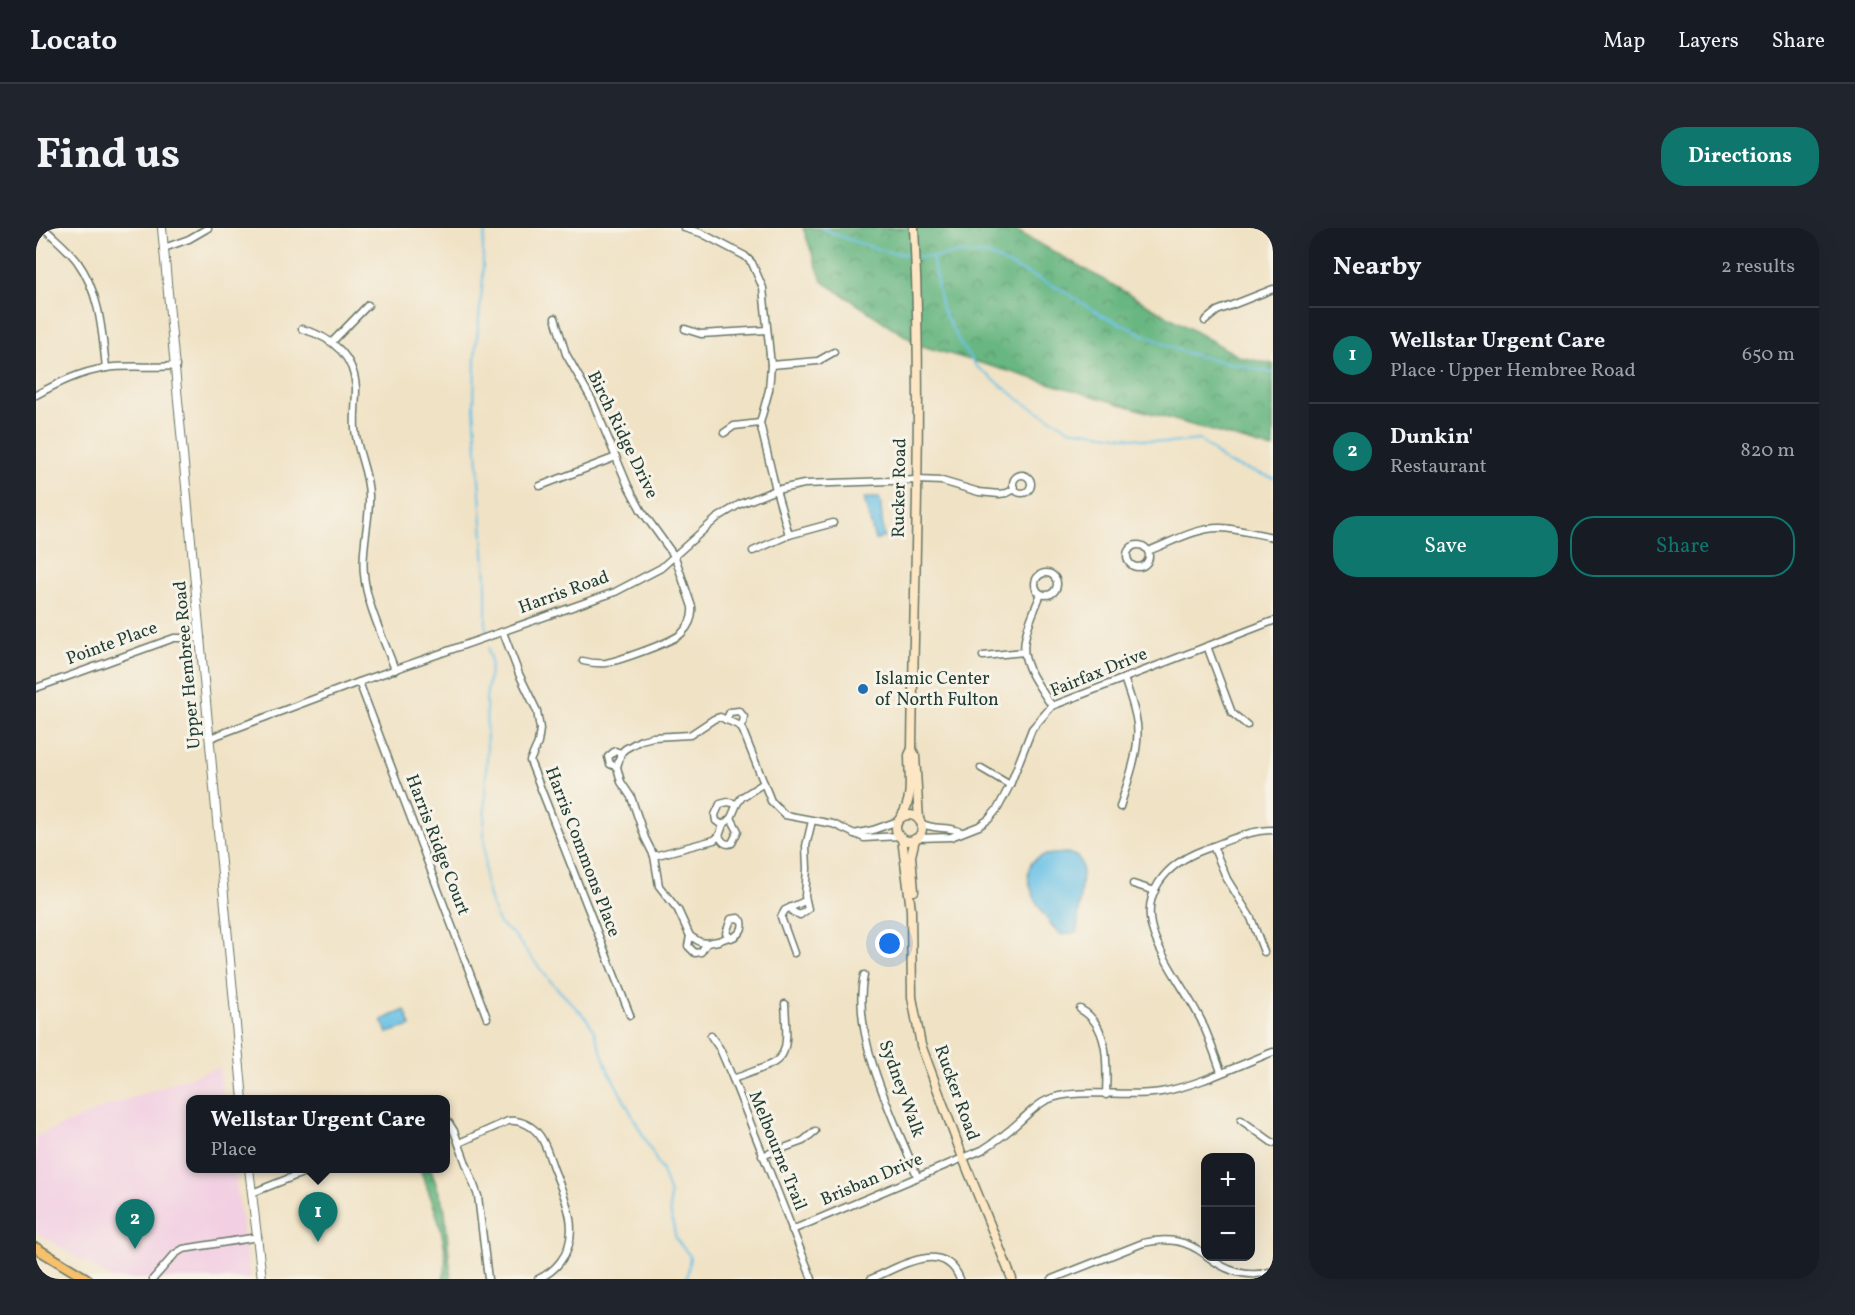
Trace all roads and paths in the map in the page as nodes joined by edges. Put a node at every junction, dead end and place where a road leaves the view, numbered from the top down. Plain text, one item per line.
1 (44, 228) edge
2 (162, 228) edge
3 (208, 228) edge
4 (684, 228) edge
5 (914, 228) edge
6 (164, 248) junction
7 (1273, 289) edge
8 (368, 305) dead end
9 (555, 318) dead end
10 (1205, 321) dead end
11 (302, 329) dead end
12 (685, 329) dead end
13 (767, 330) junction
14 (332, 342) junction
15 (834, 352) dead end
16 (771, 365) junction
17 (176, 366) junction
18 (106, 368) junction
19 (36, 395) edge
20 (760, 423) junction
21 (724, 433) dead end
22 (615, 457) junction
23 (918, 480) junction
24 (540, 486) dead end
25 (1015, 489) dead end
26 (776, 490) junction
27 (833, 523) dead end
28 (789, 535) junction
29 (1273, 537) edge
30 (753, 550) dead end
31 (1148, 552) dead end
32 (675, 557) junction
33 (1041, 594) dead end
34 (1273, 621) edge
35 (503, 632) junction
36 (201, 638) junction
37 (1207, 646) junction
38 (1024, 652) junction
39 (982, 656) dead end
40 (583, 661) dead end
41 (395, 670) junction
42 (1124, 678) junction
43 (358, 682) junction
44 (36, 688) edge
45 (1052, 706) junction
46 (726, 720) junction
47 (1247, 725) dead end
48 (740, 726) junction
49 (210, 738) junction
50 (912, 749) junction
51 (621, 753) junction
52 (617, 767) junction
53 (981, 768) dead end
54 (764, 783) junction
55 (1010, 785) junction
56 (737, 804) junction
57 (1120, 807) dead end
58 (731, 818) junction
59 (900, 819) junction
60 (812, 821) junction
61 (920, 821) junction
62 (723, 825) junction
63 (1273, 830) edge
64 (961, 832) junction
65 (854, 834) junction
66 (719, 836) junction
67 (900, 837) junction
68 (916, 838) junction
69 (1213, 846) junction
70 (654, 856) junction
71 (1133, 884) dead end
72 (1155, 891) junction
73 (805, 901) junction
74 (791, 907) junction
75 (911, 909) junction
76 (690, 936) junction
77 (729, 937) dead end
78 (707, 943) junction
79 (1264, 952) dead end
80 (794, 953) dead end
81 (864, 975) dead end
82 (785, 1004) dead end
83 (1080, 1009) dead end
84 (630, 1015) dead end
85 (487, 1018) dead end
86 (711, 1036) dead end
87 (1273, 1052) edge
88 (1221, 1072) junction
89 (733, 1079) junction
90 (243, 1095) edge
91 (1106, 1095) junction
92 (1240, 1120) dead end
93 (450, 1125) edge
94 (815, 1131) dead end
95 (459, 1143) junction
96 (1273, 1143) edge
97 (762, 1156) junction
98 (963, 1158) junction
99 (250, 1173) edge
100 (302, 1173) edge
101 (917, 1176) junction
102 (252, 1193) junction
103 (792, 1230) junction
104 (258, 1237) junction
105 (36, 1248) edge
106 (1201, 1253) edge
107 (1214, 1261) edge
108 (1273, 1271) edge
109 (886, 1276) edge
110 (87, 1279) edge
111 (153, 1279) edge
112 (262, 1279) edge
113 (488, 1279) edge
114 (538, 1279) edge
115 (812, 1279) edge
116 (871, 1279) edge
117 (960, 1279) edge
118 (1012, 1279) edge
119 (1052, 1279) edge

1 - 18 street
2 - 6 street, Upper Hembree Road
3 - 6 street
4 - 13 street
5 - 23 main road, Rucker Road
6 - 17 street, Upper Hembree Road
7 - 10 street
8 - 14 street
9 - 22 street, Birch Ridge Drive
11 - 14 street
12 - 13 street
13 - 16 street
14 - 41 street
15 - 16 street
16 - 20 street
17 - 18 street
17 - 36 street, Upper Hembree Road
18 - 19 street
20 - 21 street
20 - 26 street
22 - 24 street
22 - 32 street, Birch Ridge Drive
23 - 25 street, Harris Road
23 - 26 street, Harris Road
23 - 50 main road, Rucker Road
26 - 28 street
26 - 32 street, Harris Road
27 - 28 street
28 - 30 street
29 - 31 street
32 - 35 street, Harris Road
32 - 40 street, Birch Ridge Drive
33 - 38 street
34 - 37 street, Fairfax Drive
35 - 41 street, Harris Road
35 - 84 street, Harris Commons Place
36 - 44 street, Pointe Place
36 - 49 street, Upper Hembree Road
37 - 42 street, Fairfax Drive
37 - 47 street
38 - 39 street
38 - 45 street
41 - 43 street, Harris Road
42 - 45 street, Fairfax Drive
42 - 57 street
43 - 49 street, Harris Road
43 - 85 street, Harris Ridge Court
45 - 55 street, Fairfax Drive
46 - 48 street
46 - 48 street
46 - 51 street
48 - 54 street
49 - 90 street, Upper Hembree Road
50 - 59 main road, Rucker Road
50 - 61 main road, Rucker Road
51 - 52 street
51 - 52 street
52 - 70 street
53 - 55 street
54 - 56 street
54 - 60 street
55 - 64 street, Fairfax Drive
56 - 58 street
56 - 62 street
58 - 62 street
58 - 66 street
59 - 61 main road
59 - 65 street
59 - 67 main road
60 - 65 street
60 - 73 street
61 - 64 street
61 - 68 main road
62 - 66 street
63 - 69 street
64 - 68 street, Fairfax Drive
65 - 67 street
66 - 70 street
67 - 68 main road
67 - 75 main road, Rucker Road
68 - 75 main road, Rucker Road
69 - 72 street
69 - 79 street
70 - 76 street
71 - 72 street
72 - 88 street
73 - 74 street
73 - 74 street
74 - 80 street
75 - 98 main road, Rucker Road
76 - 78 street
76 - 78 street
77 - 78 street
81 - 101 street, Sydney Walk
82 - 89 street
83 - 91 street
86 - 89 street, Melbourne Trail
87 - 88 street, Brisban Drive
88 - 91 street, Brisban Drive
89 - 97 street, Melbourne Trail
91 - 98 street, Brisban Drive
92 - 96 street
93 - 95 street
94 - 97 street
95 - 113 street
95 - 114 street
97 - 103 street, Melbourne Trail
98 - 101 street, Brisban Drive
98 - 118 main road, Rucker Road
99 - 102 street
100 - 102 street
101 - 103 street, Brisban Drive
102 - 104 street
103 - 115 street, Melbourne Trail
104 - 111 street
104 - 112 street
105 - 110 highway
106 - 119 street
107 - 108 street
109 - 116 street
109 - 117 street

